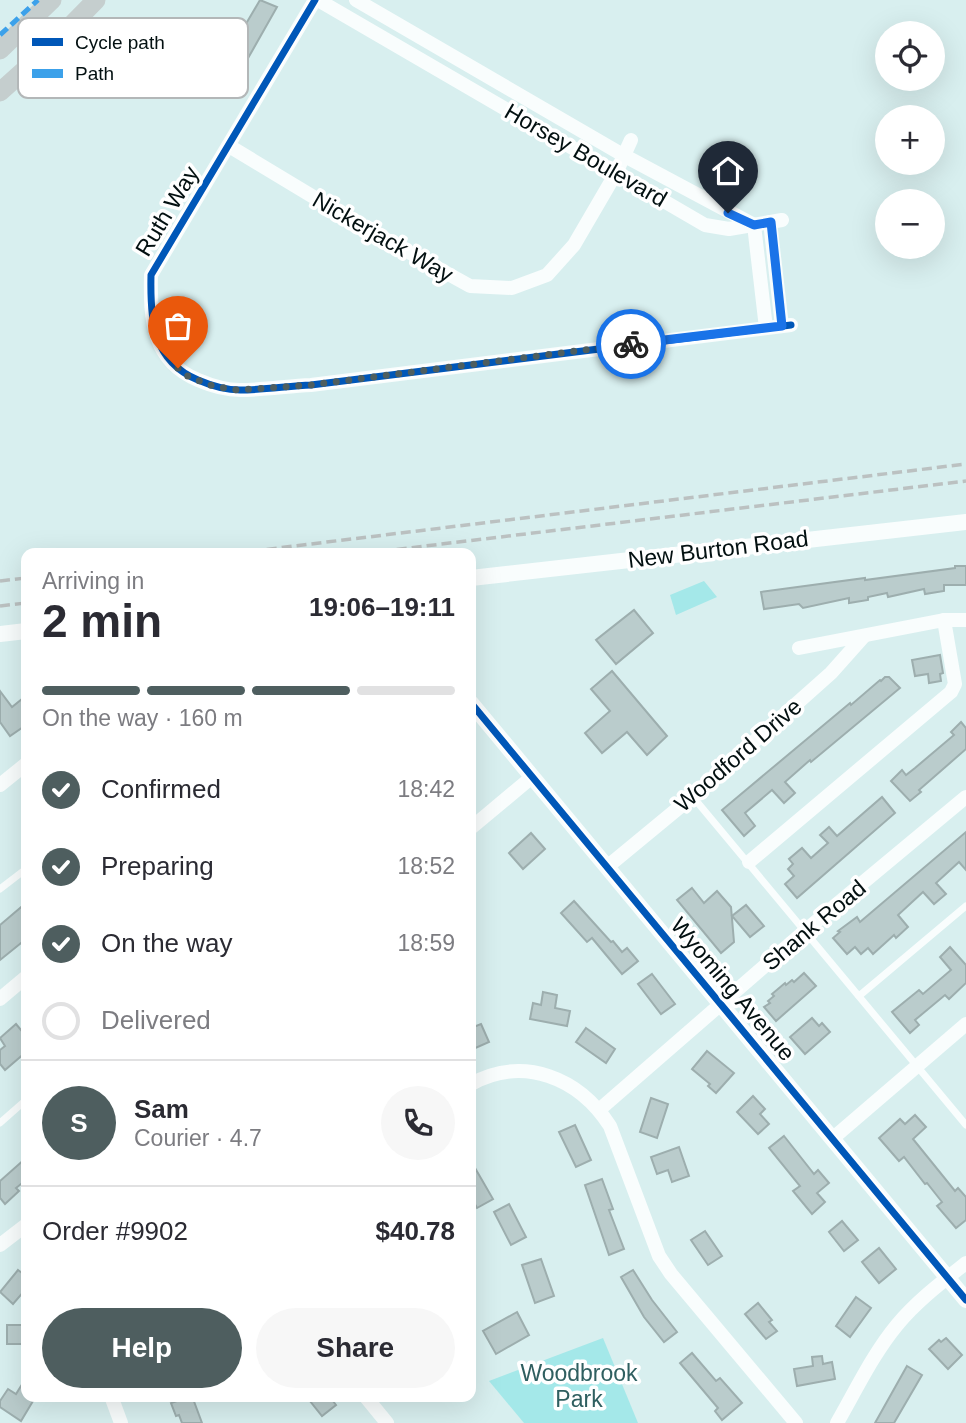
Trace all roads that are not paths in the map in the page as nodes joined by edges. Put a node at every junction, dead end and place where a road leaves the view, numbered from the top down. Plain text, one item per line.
1 (52, 0) edge
2 (96, 0) edge
3 (317, 0) edge
4 (356, 0) edge
5 (33, 18) edge
6 (78, 18) edge
7 (18, 33) edge
8 (0, 50) edge
9 (18, 76) edge
10 (0, 92) edge
11 (631, 140) dead end
12 (229, 146) junction
13 (623, 155) junction
14 (616, 173) junction
15 (754, 225) junction
16 (766, 328) junction
17 (966, 522) edge
18 (476, 577) edge
19 (944, 620) junction
20 (966, 620) edge
21 (21, 632) edge
22 (0, 634) edge
23 (864, 636) junction
24 (799, 648) dead end
25 (476, 708) edge
26 (21, 768) edge
27 (532, 777) junction
28 (0, 785) edge
29 (693, 796) junction
30 (966, 797) edge
31 (476, 824) edge
32 (749, 862) junction
33 (607, 867) junction
34 (21, 873) edge
35 (0, 889) edge
36 (966, 906) edge
37 (806, 930) junction
38 (21, 981) edge
39 (859, 996) junction
40 (0, 999) edge
41 (720, 1005) junction
42 (966, 1024) edge
43 (916, 1065) junction
44 (476, 1082) edge
45 (21, 1104) edge
46 (599, 1110) junction
47 (0, 1123) edge
48 (966, 1125) edge
49 (832, 1139) junction
50 (21, 1229) edge
51 (0, 1245) edge
52 (966, 1263) edge
53 (948, 1278) junction
54 (966, 1300) edge
55 (113, 1402) edge
56 (370, 1402) edge
57 (121, 1423) edge
58 (387, 1423) edge
59 (796, 1423) edge
60 (837, 1423) edge

1 - 5 main road
2 - 6 main road
3 - 12 street, Ruth Way
3 - 14 street, Horsey Boulevard
4 - 13 street, Horsey Boulevard
7 - 8 main road
9 - 10 main road
11 - 13 street
12 - 14 street, Nickerjack Way
12 - 16 street, Ruth Way
13 - 14 street
13 - 15 street, Horsey Boulevard
14 - 15 street, Horsey Boulevard
15 - 16 street
15 - 16 street, Ruth Way
17 - 18 street, New Burton Road
19 - 20 street
19 - 23 street
19 - 32 street
21 - 22 street
23 - 24 street
23 - 29 street, Woodford Drive
25 - 27 street, Wyoming Avenue
26 - 28 street
27 - 31 street
27 - 33 street, Wyoming Avenue
29 - 32 lane
29 - 33 street, Woodford Drive
30 - 37 street, Shank Road
32 - 37 lane
33 - 41 street, Wyoming Avenue
34 - 35 lane
36 - 39 lane
37 - 39 lane
37 - 41 street, Shank Road
38 - 40 street
39 - 43 lane
41 - 46 street, Shank Road
41 - 49 street, Wyoming Avenue
42 - 43 street
43 - 48 lane
43 - 49 street
44 - 46 street
45 - 47 lane
46 - 59 street
49 - 53 street, Wyoming Avenue
50 - 51 street
52 - 53 street
53 - 54 street, Wyoming Avenue
53 - 60 street
55 - 57 street
56 - 58 street

